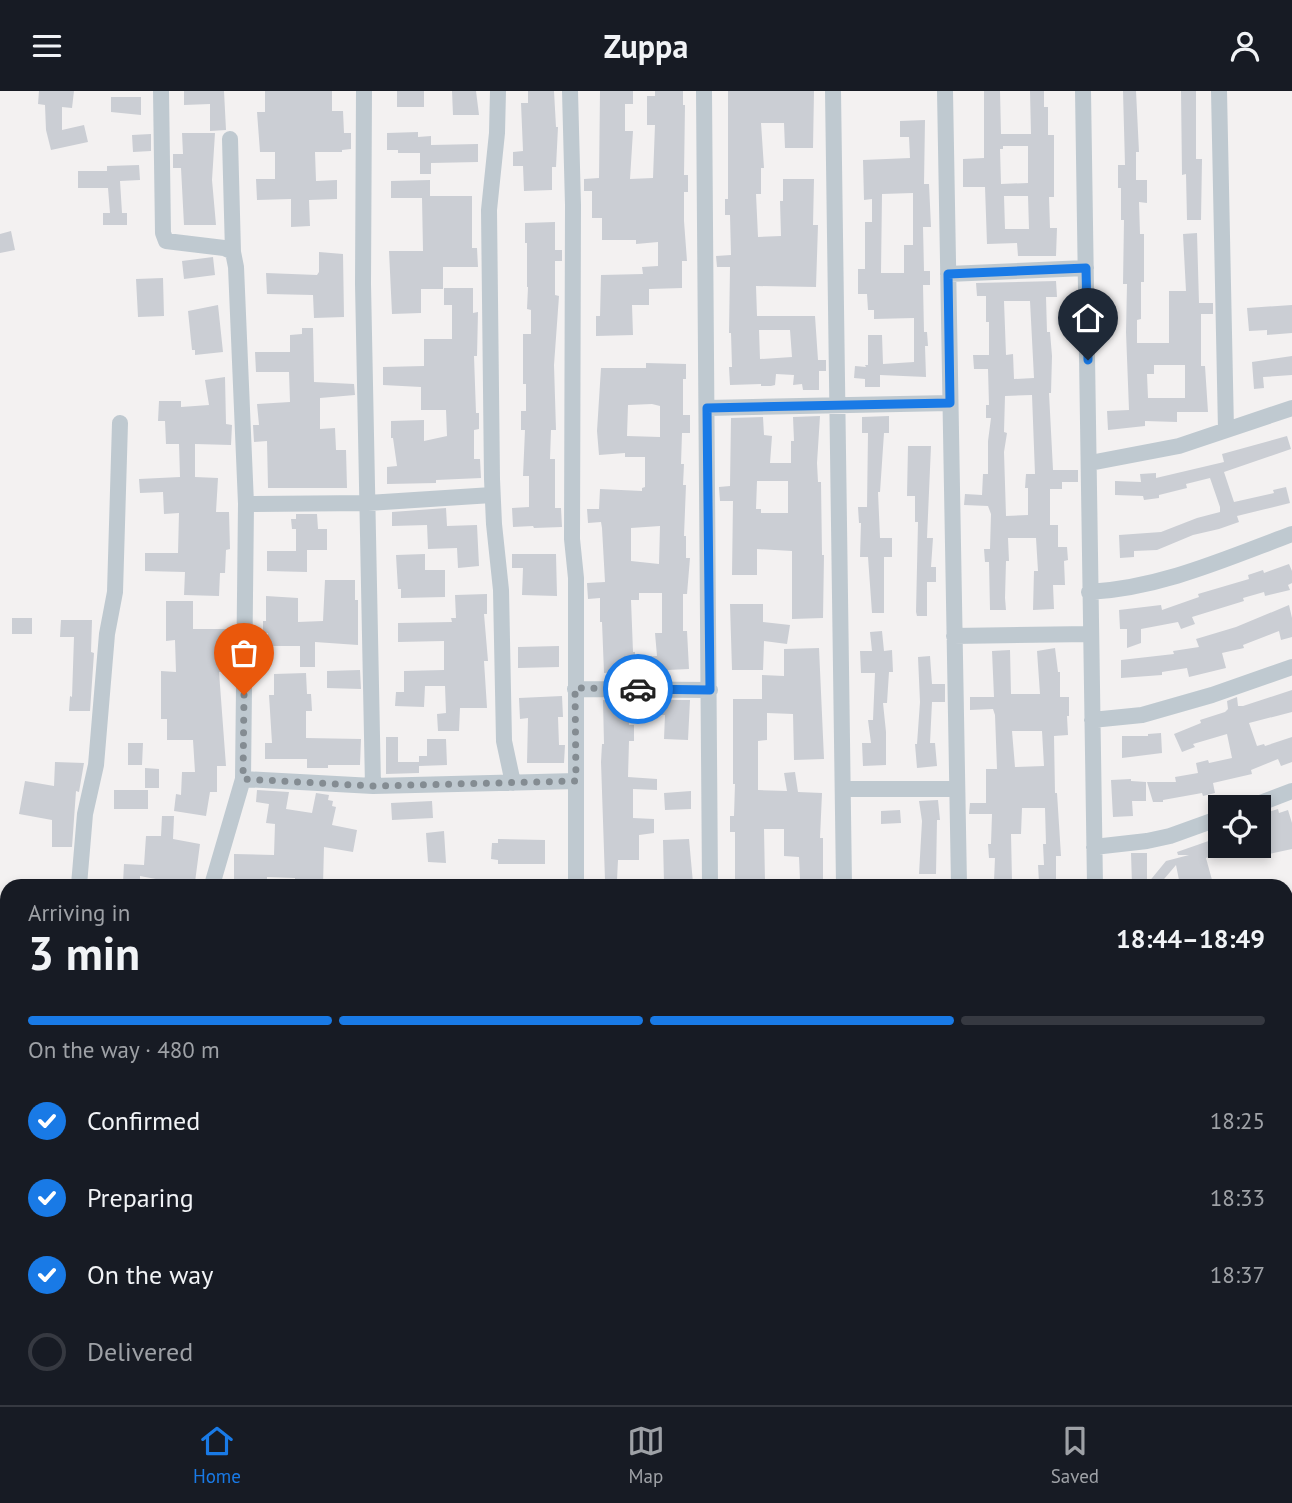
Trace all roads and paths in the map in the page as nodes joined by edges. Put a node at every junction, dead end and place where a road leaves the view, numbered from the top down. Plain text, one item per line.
1 (161, 91) edge
2 (364, 91) edge
3 (498, 91) edge
4 (570, 91) edge
5 (704, 91) edge
6 (833, 91) edge
7 (945, 91) edge
8 (1083, 91) edge
9 (1219, 91) edge
10 (230, 139) dead end
11 (233, 252) junction
12 (1086, 268) junction
13 (948, 274) junction
14 (950, 403) junction
15 (837, 405) junction
16 (707, 408) junction
17 (1292, 408) edge
18 (120, 422) dead end
19 (1226, 430) junction
20 (1090, 463) junction
21 (492, 495) junction
22 (368, 503) junction
23 (246, 504) junction
24 (1292, 534) edge
25 (1089, 592) junction
26 (1090, 634) junction
27 (954, 636) junction
28 (1292, 667) edge
29 (575, 688) junction
30 (710, 690) junction
31 (1092, 720) junction
32 (243, 779) junction
33 (576, 781) junction
34 (513, 783) junction
35 (373, 786) junction
36 (842, 789) junction
37 (956, 789) junction
38 (1292, 791) edge
39 (1271, 799) edge
40 (1208, 822) edge
41 (1094, 847) junction
42 (80, 879) edge
43 (214, 879) edge
44 (576, 879) edge
45 (710, 879) edge
46 (844, 879) edge
47 (959, 879) edge
48 (1095, 879) edge

1 - 11 street
2 - 22 street
3 - 21 street
4 - 29 street
5 - 16 street
6 - 15 street
7 - 13 street
8 - 12 street
9 - 19 street
10 - 11 street
11 - 23 street
12 - 13 street
12 - 20 street
13 - 14 street
14 - 15 street
14 - 27 street
15 - 16 street
15 - 36 street
16 - 30 street
17 - 19 street
18 - 42 street
19 - 20 street
20 - 25 street
21 - 22 street
21 - 34 street
22 - 23 street
22 - 35 street
23 - 32 street
24 - 25 street
25 - 26 street
26 - 27 street
26 - 31 street
27 - 37 street
28 - 31 street
29 - 30 street
29 - 33 street
30 - 45 street
31 - 41 street
32 - 35 street
32 - 43 street
33 - 34 street
33 - 44 street
34 - 35 street
36 - 37 street
36 - 46 street
37 - 47 street
38 - 39 street
40 - 41 street
41 - 48 street

